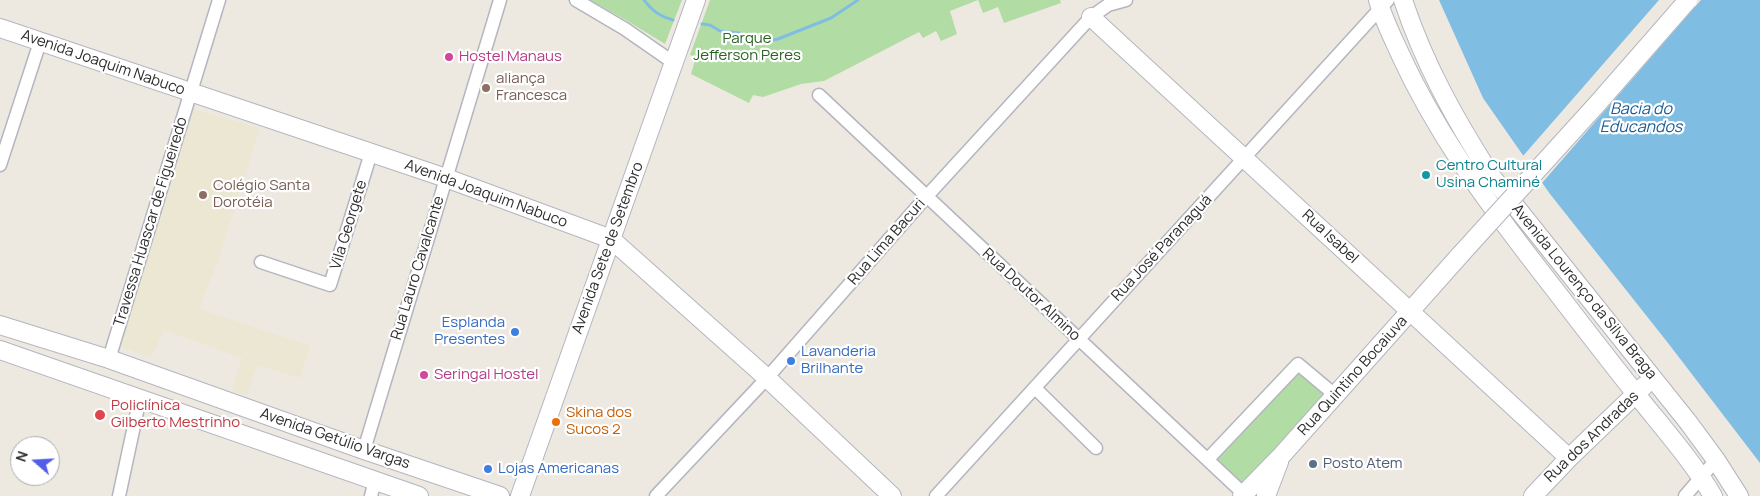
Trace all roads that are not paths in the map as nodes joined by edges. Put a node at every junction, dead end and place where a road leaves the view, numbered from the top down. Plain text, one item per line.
1 (219, 0) edge
2 (500, 0) edge
3 (576, 0) edge
4 (696, 0) edge
5 (1126, 0) edge
6 (1403, 0) edge
7 (1688, 0) edge
8 (1382, 3) edge
9 (1091, 16) junction
10 (0, 28) edge
11 (40, 42) junction
12 (674, 63) junction
13 (191, 92) junction
14 (819, 95) dead end
15 (371, 153) junction
16 (1244, 158) junction
17 (0, 165) edge
18 (446, 178) junction
19 (927, 196) junction
20 (611, 239) junction
21 (261, 262) dead end
22 (1410, 312) junction
23 (0, 324) edge
24 (1078, 339) junction
25 (0, 350) edge
26 (109, 359) junction
27 (1652, 377) junction
28 (767, 378) junction
29 (1035, 388) junction
30 (1636, 394) junction
31 (1335, 395) junction
32 (140, 398) junction
33 (1096, 448) dead end
34 (364, 450) junction
35 (1282, 455) junction
36 (1569, 458) junction
37 (1208, 459) junction
38 (1716, 460) junction
39 (1702, 477) junction
40 (373, 489) edge
41 (1243, 495) edge
42 (119, 496) edge
43 (420, 496) edge
44 (500, 496) edge
45 (520, 496) edge
46 (656, 496) edge
47 (892, 496) edge
48 (936, 496) edge
49 (1266, 496) edge
50 (1533, 496) edge
51 (1686, 496) edge
52 (1714, 496) edge
53 (1739, 496) edge

1 - 13 street, Travessa Huascar de Figueiredo
2 - 18 street, Rua Lauro Cavalcante
3 - 12 street
4 - 12 street, Avenida Sete de Setembro
5 - 9 street, Rua Lima Bacuri
6 - 27 street, Avenida Lourenço da Silva Braga
7 - 22 street, Rua Quintino Bocaiuva, bridge
8 - 16 street, Rua José Paranaguá
8 - 30 street, Avenida Lourenço da Silva Braga
9 - 16 street, Rua Isabel
9 - 19 street, Rua Lima Bacuri
10 - 11 street, Avenida Joaquim Nabuco
11 - 13 street, Avenida Joaquim Nabuco
11 - 17 street
12 - 20 street, Avenida Sete de Setembro
13 - 15 street, Avenida Joaquim Nabuco
13 - 26 street, Travessa Huascar de Figueiredo
14 - 19 street, Rua Doutor Almino
15 - 18 street, Avenida Joaquim Nabuco
15 - 21 street, Vila Georgete
16 - 22 street, Rua Isabel
16 - 24 street, Rua José Paranaguá
18 - 20 street, Avenida Joaquim Nabuco
18 - 34 street, Rua Lauro Cavalcante
19 - 24 street, Rua Doutor Almino
19 - 28 street, Rua Lima Bacuri
20 - 28 street, Avenida Joaquim Nabuco
20 - 45 street, Avenida Sete de Setembro
22 - 31 street, Rua Quintino Bocaiuva
22 - 36 street, Rua Isabel
23 - 26 street, Avenida Getúlio Vargas
24 - 29 street, Rua José Paranaguá
24 - 37 street, Rua Doutor Almino
25 - 32 street, Avenida Getúlio Vargas
26 - 34 street, Avenida Getúlio Vargas
27 - 30 street, Rua dos Andradas
27 - 38 street, Avenida Lourenço da Silva Braga
28 - 46 street, Rua Lima Bacuri
28 - 47 street, Avenida Joaquim Nabuco
29 - 33 street
29 - 48 street, Rua José Paranaguá
30 - 36 street, Rua dos Andradas
30 - 39 street, Avenida Lourenço da Silva Braga
31 - 35 street, Rua Quintino Bocaiuva
31 - 37 street
32 - 40 street, Avenida Getúlio Vargas
32 - 42 street
34 - 44 street, Avenida Getúlio Vargas
35 - 41 street, Rua Quintino Bocaiuva
35 - 49 street
36 - 50 street, Rua dos Andradas
37 - 41 street, Rua Doutor Almino
38 - 39 street
38 - 53 street, Avenida Lourenço da Silva Braga
39 - 51 street
39 - 52 street, Avenida Lourenço da Silva Braga
40 - 43 street, Avenida Getúlio Vargas

